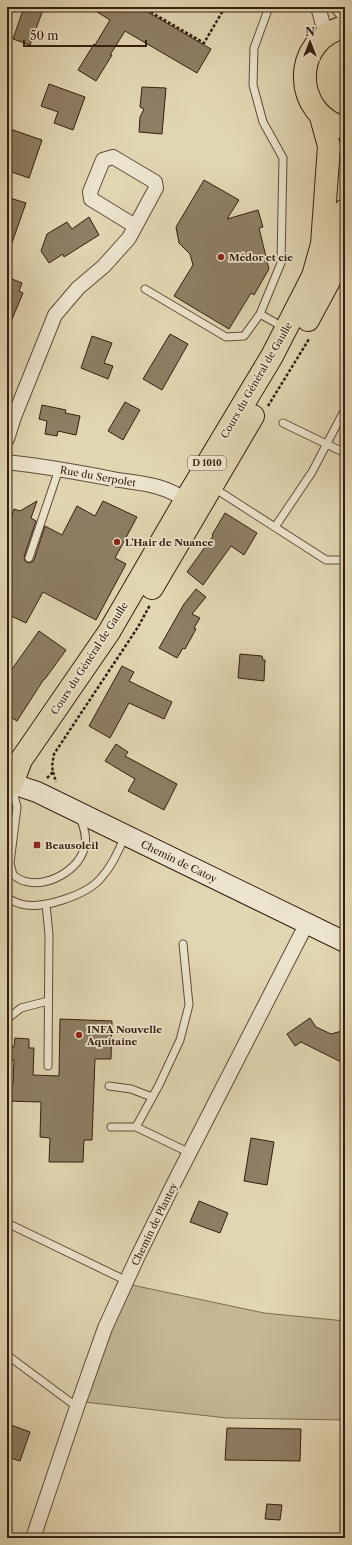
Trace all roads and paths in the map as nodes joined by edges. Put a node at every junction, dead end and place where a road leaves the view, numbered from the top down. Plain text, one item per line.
1 (11, 7) edge
2 (142, 7) edge
3 (226, 7) edge
4 (269, 7) edge
5 (318, 7) edge
6 (338, 7) edge
7 (345, 16) edge
8 (7, 19) edge
9 (335, 31) edge
10 (321, 117) junction
11 (345, 128) edge
12 (345, 210) edge
13 (135, 226) junction
14 (342, 252) edge
15 (145, 289) dead end
16 (260, 314) junction
17 (287, 330) junction
18 (345, 409) edge
19 (283, 423) dead end
20 (7, 439) edge
21 (328, 444) junction
22 (345, 453) edge
23 (7, 462) edge
24 (59, 469) junction
25 (205, 482) junction
26 (191, 505) junction
27 (275, 527) junction
28 (29, 558) dead end
29 (345, 560) edge
30 (9, 785) edge
31 (78, 813) junction
32 (125, 835) junction
33 (7, 898) edge
34 (46, 904) junction
35 (307, 923) junction
36 (345, 942) edge
37 (183, 944) dead end
38 (48, 1001) junction
39 (7, 1019) edge
40 (48, 1066) dead end
41 (109, 1086) dead end
42 (152, 1098) junction
43 (136, 1126) junction
44 (111, 1127) dead end
45 (190, 1153) junction
46 (7, 1223) edge
47 (127, 1281) junction
48 (7, 1355) edge
49 (77, 1407) junction
50 (33, 1538) edge

1 - 8 path
2 - 3 path
4 - 16 lane
5 - 9 street
6 - 7 street
9 - 10 main road
10 - 11 main road
10 - 17 main road, Cours du Général de Gaulle / D 1010
12 - 14 main road, Cours du Général de Gaulle / D 1010
13 - 13 street
13 - 20 street
14 - 25 main road, Cours du Général de Gaulle / D 1010
15 - 16 lane
16 - 17 lane
17 - 25 main road, Cours du Général de Gaulle / D 1010
18 - 21 lane
19 - 21 lane
21 - 22 lane
21 - 27 lane
23 - 24 street, Rue du Serpolet
24 - 26 street, Rue du Serpolet
24 - 28 lane
25 - 26 main road, Cours du Général de Gaulle / D 1010
25 - 27 lane
26 - 30 main road, Cours du Général de Gaulle / D 1010
26 - 30 main road, Cours du Général de Gaulle / D 1010
27 - 29 lane
30 - 31 street, Chemin de Catoy
30 - 31 lane
31 - 32 street, Chemin de Catoy
32 - 34 lane
32 - 35 street, Chemin de Catoy
33 - 34 lane
34 - 38 lane
35 - 36 street, Chemin de Catoy
35 - 45 street, Chemin de Plantey
37 - 42 lane
38 - 39 lane
38 - 40 lane
41 - 42 lane
42 - 43 lane
43 - 44 lane
43 - 45 lane
45 - 47 street, Chemin de Plantey
46 - 47 lane
47 - 49 street, Chemin de Plantey
48 - 49 lane
49 - 50 street, Chemin de Plantey

